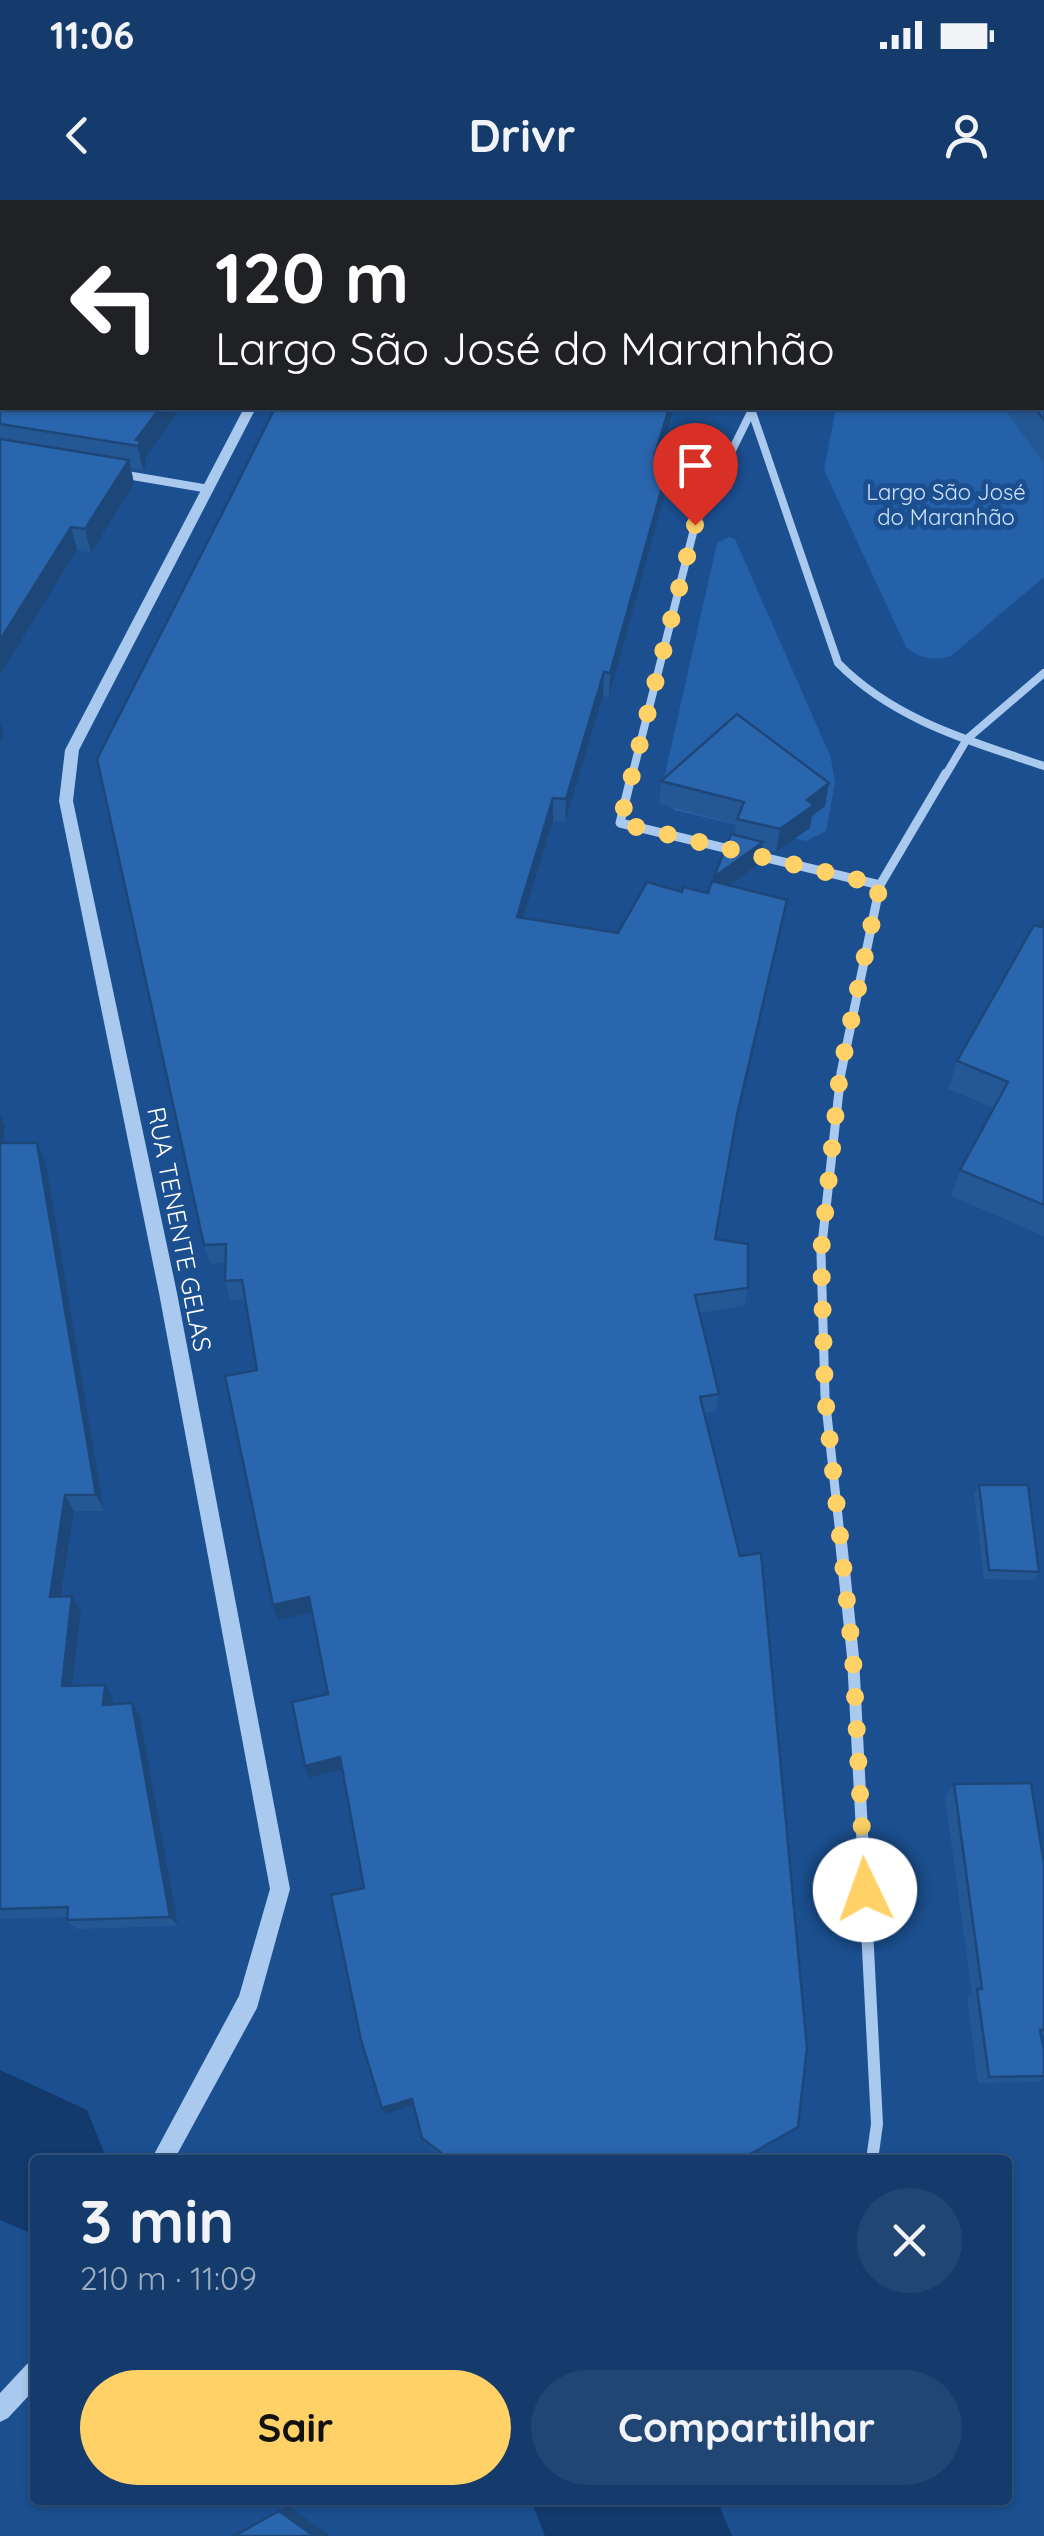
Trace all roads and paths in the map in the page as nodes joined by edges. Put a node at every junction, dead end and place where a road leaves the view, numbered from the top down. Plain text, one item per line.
1 (249, 410) edge
2 (753, 410) edge
3 (114, 473) edge
4 (209, 489) junction
5 (1044, 673) edge
6 (967, 740) junction
7 (1044, 766) edge
8 (880, 885) junction
9 (165, 2155) edge
10 (873, 2155) edge
11 (30, 2377) edge
12 (0, 2410) edge

1 - 4 street, RUA TENENTE GELAS
2 - 6 street
2 - 8 street
3 - 4 street
4 - 9 street, RUA TENENTE GELAS
5 - 6 street
6 - 7 street
6 - 8 street
8 - 10 street
11 - 12 street

